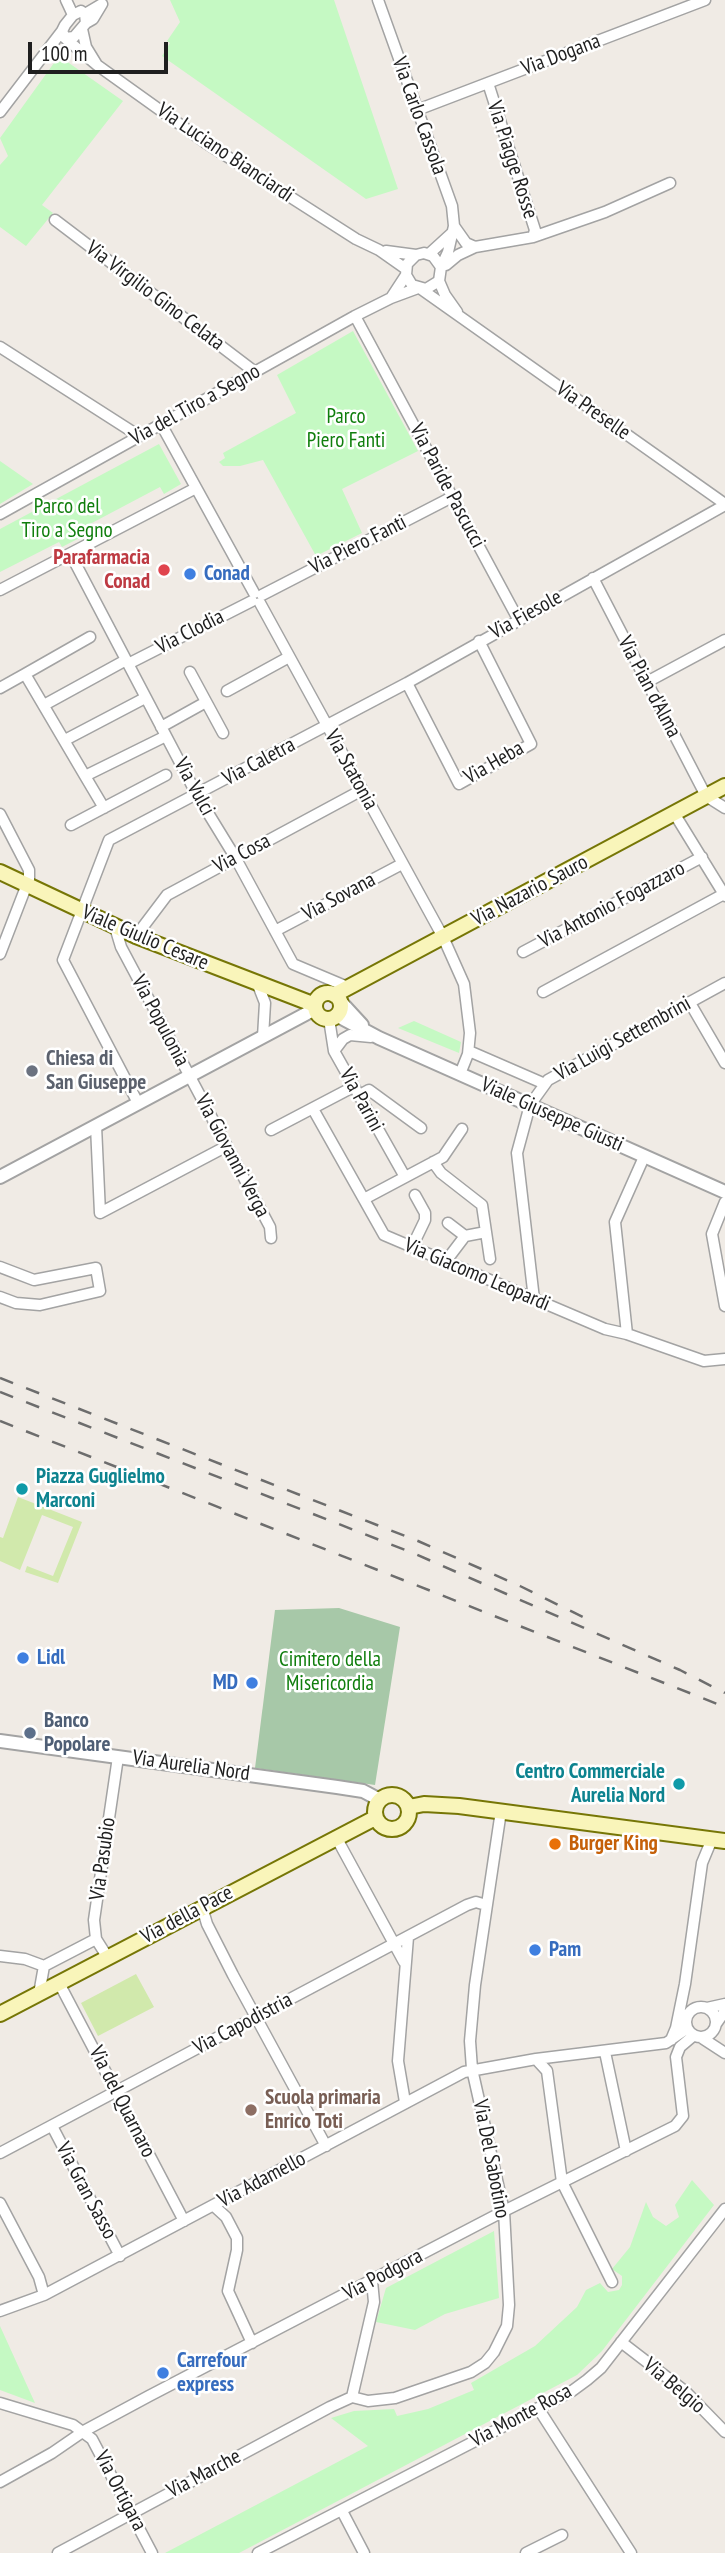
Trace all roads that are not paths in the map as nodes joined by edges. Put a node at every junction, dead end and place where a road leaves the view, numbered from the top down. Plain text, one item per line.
1 (66, 0) edge
2 (73, 0) edge
3 (378, 0) edge
4 (705, 0) edge
5 (104, 2) edge
6 (81, 18) junction
7 (64, 34) junction
8 (97, 65) junction
9 (488, 83) junction
10 (416, 110) junction
11 (0, 111) edge
12 (670, 183) dead end
13 (55, 220) dead end
14 (453, 230) junction
15 (533, 237) junction
16 (475, 247) junction
17 (379, 250) junction
18 (429, 254) junction
19 (416, 255) junction
20 (406, 272) junction
21 (441, 273) junction
22 (420, 289) junction
23 (391, 298) junction
24 (355, 316) junction
25 (462, 318) junction
26 (0, 347) edge
27 (254, 372) junction
28 (161, 424) junction
29 (139, 436) junction
30 (196, 488) junction
31 (454, 496) junction
32 (725, 504) edge
33 (0, 514) edge
34 (71, 555) junction
35 (593, 578) junction
36 (0, 590) edge
37 (257, 598) junction
38 (519, 619) junction
39 (90, 637) dead end
40 (725, 640) edge
41 (479, 641) junction
42 (289, 657) junction
43 (127, 662) junction
44 (190, 672) dead end
45 (25, 674) junction
46 (647, 682) junction
47 (407, 683) junction
48 (0, 688) edge
49 (227, 691) dead end
50 (145, 698) junction
51 (206, 702) junction
52 (44, 705) junction
53 (327, 726) junction
54 (163, 732) junction
55 (223, 733) dead end
56 (65, 740) junction
57 (166, 775) dead end
58 (85, 776) junction
59 (725, 786) edge
60 (362, 790) junction
61 (197, 795) junction
62 (706, 796) junction
63 (104, 808) junction
64 (725, 808) edge
65 (674, 813) junction
66 (0, 814) edge
67 (71, 825) dead end
68 (235, 858) junction
69 (702, 858) junction
70 (402, 864) junction
71 (0, 872) edge
72 (27, 887) junction
73 (724, 895) edge
74 (82, 912) junction
75 (115, 927) junction
76 (275, 931) junction
77 (136, 936) junction
78 (443, 937) junction
79 (523, 952) dead end
80 (0, 954) edge
81 (725, 983) edge
82 (258, 985) junction
83 (350, 988) junction
84 (543, 992) dead end
85 (294, 996) junction
86 (333, 996) junction
87 (690, 1003) junction
88 (315, 1007) junction
89 (332, 1017) junction
90 (263, 1037) junction
91 (379, 1038) junction
92 (334, 1051) junction
93 (469, 1051) junction
94 (725, 1063) edge
95 (460, 1074) junction
96 (189, 1076) junction
97 (545, 1084) junction
98 (355, 1091) junction
99 (138, 1103) junction
100 (530, 1105) junction
101 (313, 1109) junction
102 (96, 1126) junction
103 (421, 1128) dead end
104 (462, 1129) dead end
105 (271, 1130) dead end
106 (227, 1146) junction
107 (644, 1157) junction
108 (433, 1162) junction
109 (0, 1177) edge
110 (405, 1177) junction
111 (725, 1192) edge
112 (415, 1195) dead end
113 (364, 1199) junction
114 (725, 1202) edge
115 (448, 1223) dead end
116 (486, 1233) junction
117 (465, 1237) junction
118 (271, 1238) dead end
119 (412, 1247) junction
120 (490, 1259) dead end
121 (446, 1261) junction
122 (0, 1267) edge
123 (0, 1297) edge
124 (534, 1299) junction
125 (725, 1306) edge
126 (627, 1334) junction
127 (725, 1359) edge
128 (0, 1741) edge
129 (118, 1756) junction
130 (380, 1800) junction
131 (409, 1807) junction
132 (501, 1811) junction
133 (376, 1818) junction
134 (336, 1837) junction
135 (718, 1840) edge
136 (486, 1905) junction
137 (202, 1907) junction
138 (408, 1937) junction
139 (96, 1939) junction
140 (395, 1944) junction
141 (0, 1956) edge
142 (108, 1958) junction
143 (44, 1966) junction
144 (406, 1967) junction
145 (59, 1983) junction
146 (685, 1984) junction
147 (39, 1994) junction
148 (725, 2004) edge
149 (705, 2008) junction
150 (725, 2011) edge
151 (689, 2013) junction
152 (0, 2014) edge
153 (256, 2017) junction
154 (685, 2025) junction
155 (716, 2026) junction
156 (698, 2037) junction
157 (668, 2042) junction
158 (724, 2051) edge
159 (605, 2052) junction
160 (676, 2057) junction
161 (536, 2059) junction
162 (472, 2069) junction
163 (117, 2091) junction
164 (405, 2102) junction
165 (52, 2126) junction
166 (326, 2146) junction
167 (626, 2151) junction
168 (0, 2153) edge
169 (562, 2182) junction
170 (0, 2203) edge
171 (214, 2206) junction
172 (725, 2209) edge
173 (504, 2210) junction
174 (184, 2221) junction
175 (120, 2256) junction
176 (372, 2281) junction
177 (612, 2282) dead end
178 (44, 2295) junction
179 (0, 2311) edge
180 (621, 2342) junction
181 (252, 2343) junction
182 (352, 2397) junction
183 (0, 2403) edge
184 (538, 2408) junction
185 (84, 2431) junction
186 (725, 2432) edge
187 (0, 2482) edge
188 (342, 2511) junction
189 (132, 2513) junction
190 (562, 2535) dead end
191 (263, 2552) edge
192 (58, 2553) edge
193 (152, 2553) edge
194 (365, 2553) edge
195 (526, 2553) edge
196 (631, 2553) edge

1 - 6 street
2 - 6 street
3 - 10 street, Via Carlo Cassola
4 - 9 street, Via Dogana
5 - 6 street
6 - 7 street
6 - 7 street
6 - 8 street
7 - 8 street, Via Luciano Bianciardi
7 - 11 street
8 - 17 street, Via Luciano Bianciardi
9 - 10 street, Via Dogana
9 - 15 street, Via Piagge Rosse
10 - 14 street, Via Carlo Cassola
12 - 15 street, Via Piagge Rosse
13 - 27 street, Via Virgilio Gino Celata
14 - 16 street
14 - 18 street
14 - 21 street, Via Carlo Cassola
15 - 16 street, Via Piagge Rosse
16 - 21 street, Via Piagge Rosse
17 - 19 street
17 - 20 street
18 - 19 street
18 - 21 street
19 - 20 street
20 - 22 street
20 - 23 street
21 - 22 street
21 - 25 street, Via Preselle
22 - 23 street, Via del Tiro a Segno
22 - 25 street, Via Preselle
23 - 24 street, Via del Tiro a Segno
24 - 27 street, Via del Tiro a Segno
24 - 31 street, Via Paride Pascucci
25 - 32 street, Via Preselle
26 - 29 street
27 - 28 street, Via del Tiro a Segno
28 - 29 street, Via del Tiro a Segno
28 - 30 street, Via Statonia
29 - 33 street, Via del Tiro a Segno
30 - 34 street
30 - 37 street, Via Statonia
31 - 37 street, Via Piero Fanti
31 - 38 street, Via Paride Pascucci
32 - 35 street, Via Fiesole
34 - 36 street
34 - 43 street, Via Vulci
35 - 38 street, Via Fiesole
35 - 46 street, Via Pian d'Alma
37 - 42 street, Via Statonia
37 - 43 street, Via Clodia
38 - 41 street, Via Fiesole
39 - 45 street
40 - 46 street
41 - 47 street, Via Fiesole
41 - 47 street, Via Heba
42 - 49 street
42 - 53 street, Via Statonia
43 - 50 street, Via Vulci
43 - 52 street, Via Clodia
44 - 51 street, Via Clodia
45 - 48 street
45 - 52 street
46 - 62 street, Via Pian d'Alma
47 - 53 street, Via Fiesole
50 - 54 street, Via Vulci
50 - 56 street
51 - 54 street
51 - 55 street, Via Clodia
52 - 56 street
53 - 60 street, Via Statonia
53 - 61 street, Via Caletra
54 - 58 street
54 - 61 street, Via Vulci
56 - 58 street
57 - 63 street
58 - 63 street
59 - 62 main road, Via Nazario Sauro
60 - 68 street, Via Cosa
60 - 70 street, Via Statonia
61 - 68 street, Via Vulci
61 - 74 street, Via Caletra
62 - 64 street
62 - 65 main road, Via Nazario Sauro
63 - 67 street
65 - 69 street
65 - 78 main road, Via Nazario Sauro
66 - 72 street
68 - 76 street, Via Vulci
68 - 77 street, Via Cosa
69 - 73 street
69 - 79 street, Via Antonio Fogazzaro
70 - 76 street, Via Sovana
70 - 78 street, Via Statonia
71 - 72 main road, Viale Giulio Cesare
72 - 74 main road, Viale Giulio Cesare
72 - 80 street
73 - 84 street
74 - 75 main road, Viale Giulio Cesare
74 - 99 street, Via Caletra
75 - 77 main road, Viale Giulio Cesare
75 - 96 street, Via Populonia
76 - 83 street, Via Vulci
77 - 82 main road, Viale Giulio Cesare
78 - 83 main road, Via Nazario Sauro
78 - 93 street, Via Statonia
81 - 87 street, Via Luigi Settembrini
82 - 85 main road, Viale Giulio Cesare
82 - 90 street
83 - 86 main road, Via Nazario Sauro
85 - 86 main road, Viale Giulio Cesare
85 - 88 main road, Viale Giulio Cesare
86 - 88 main road
86 - 89 main road
86 - 91 street, Viale Giuseppe Giusti
87 - 94 street
87 - 97 street, Via Luigi Settembrini
88 - 89 main road, Viale Giuseppe Giusti
88 - 90 street
89 - 91 street, Viale Giuseppe Giusti
89 - 92 street, Via Parini
90 - 96 street
91 - 92 street
91 - 95 street, Viale Giuseppe Giusti
92 - 98 street, Via Parini
93 - 95 street, Via Statonia
93 - 97 street
95 - 100 street, Viale Giuseppe Giusti
96 - 99 street
96 - 106 street, Via Giovanni Verga
97 - 100 street, Via Luigi Settembrini
98 - 101 street
98 - 103 street
98 - 110 street, Via Parini
99 - 102 street
100 - 107 street, Viale Giuseppe Giusti
100 - 124 street
101 - 105 street
101 - 113 street, Via Giacomo Leopardi
102 - 106 street
102 - 109 street
104 - 108 street
106 - 118 street, Via Giovanni Verga
107 - 111 street, Viale Giuseppe Giusti
107 - 126 street
108 - 110 street
108 - 116 street
110 - 113 street
112 - 119 street
113 - 119 street, Via Giacomo Leopardi
114 - 125 street
115 - 117 street
116 - 117 street
116 - 120 street
117 - 121 street
119 - 121 street, Via Giacomo Leopardi
121 - 124 street, Via Giacomo Leopardi
122 - 123 street
124 - 126 street, Via Giacomo Leopardi
126 - 127 street, Via Giacomo Leopardi
128 - 129 street, Via Aurelia Nord
129 - 130 street, Via Aurelia Nord
129 - 139 street, Via Pasubio
130 - 131 main road, Via Aurelia Nord
130 - 133 main road
131 - 132 main road, Via Aurelia Nord
131 - 133 main road
132 - 135 main road, Via Aurelia Nord
132 - 136 street, Via Del Sabotino
133 - 134 main road, Via della Pace
134 - 137 main road, Via della Pace
134 - 140 street
135 - 146 street
136 - 138 street, Via Capodistria
136 - 162 street, Via Del Sabotino
137 - 142 main road, Via della Pace
137 - 153 street
138 - 140 street, Via Capodistria
138 - 144 street
139 - 142 street
139 - 143 street
140 - 144 street
140 - 153 street, Via Capodistria
141 - 143 street
142 - 145 main road, Via della Pace
143 - 147 street
144 - 164 street
145 - 147 main road, Via della Pace
145 - 163 street, Via del Quarnaro
146 - 149 street
146 - 151 street
146 - 157 street
147 - 152 main road, Via della Pace
148 - 149 street
149 - 151 street
149 - 155 street
150 - 155 street
151 - 154 street
153 - 163 street, Via Capodistria
153 - 166 street
154 - 156 street
154 - 157 street
155 - 156 street
155 - 158 street
156 - 158 street
156 - 160 street
157 - 159 street, Via Adamello
157 - 160 street
159 - 161 street, Via Adamello
159 - 167 street
160 - 167 street, Via Podgora
161 - 162 street, Via Adamello
161 - 169 street
162 - 164 street, Via Adamello
162 - 173 street, Via Del Sabotino
163 - 165 street, Via Capodistria
163 - 174 street, Via del Quarnaro
164 - 166 street, Via Adamello
165 - 168 street, Via Capodistria
165 - 175 street, Via Gran Sasso
166 - 171 street, Via Adamello
167 - 169 street, Via Podgora
169 - 173 street, Via Podgora
169 - 177 street
170 - 178 street
171 - 174 street, Via Adamello
171 - 181 street
172 - 180 street, Via Monte Rosa
173 - 176 street, Via Podgora
173 - 182 street, Via Del Sabotino
174 - 175 street, Via Adamello
175 - 178 street, Via Adamello
176 - 181 street, Via Podgora
176 - 182 street
178 - 179 street, Via Adamello
180 - 184 street, Via Monte Rosa
180 - 186 street, Via Belgio
181 - 185 street, Via Podgora
182 - 189 street, Via Marche
183 - 185 street
184 - 188 street, Via Monte Rosa
184 - 196 street
185 - 187 street, Via Podgora
185 - 189 street, Via Ortigara
188 - 191 street, Via Monte Rosa
188 - 194 street
189 - 192 street, Via Marche
189 - 193 street, Via Ortigara
190 - 195 street

